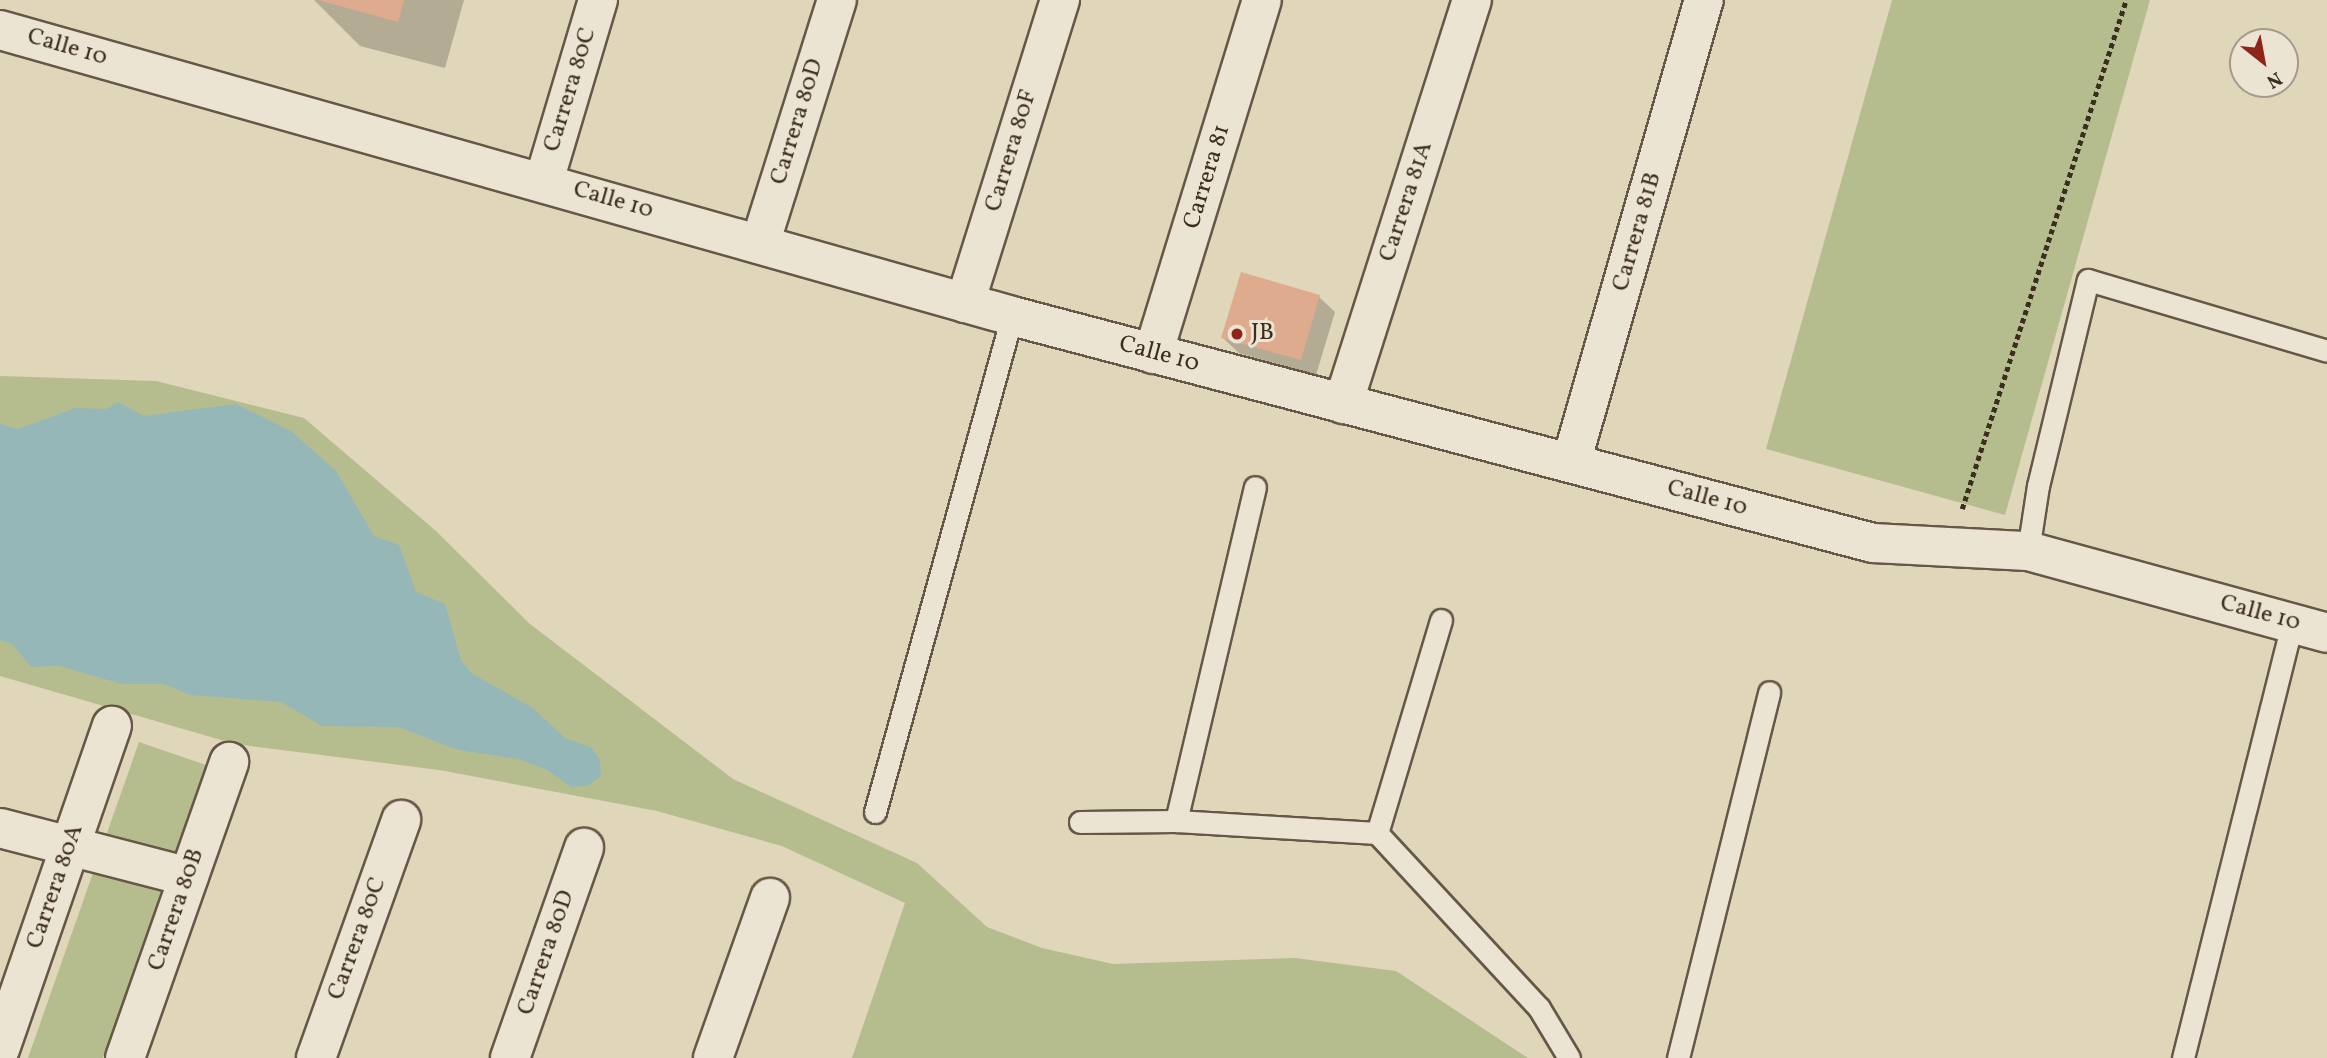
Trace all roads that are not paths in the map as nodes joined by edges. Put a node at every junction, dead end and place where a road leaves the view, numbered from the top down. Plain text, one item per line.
1 (598, 0) edge
2 (837, 0) edge
3 (1060, 0) edge
4 (1262, 0) edge
5 (1472, 0) edge
6 (1704, 0) edge
7 (0, 30) edge
8 (544, 181) junction
9 (760, 244) junction
10 (965, 303) junction
11 (1012, 316) junction
12 (2327, 351) edge
13 (1153, 354) junction
14 (1343, 404) junction
15 (1572, 463) junction
16 (1255, 488) dead end
17 (2028, 551) junction
18 (1441, 620) dead end
19 (2310, 628) edge
20 (1769, 692) dead end
21 (112, 726) dead end
22 (229, 762) dead end
23 (875, 812) dead end
24 (401, 820) dead end
25 (1176, 821) junction
26 (1080, 822) dead end
27 (0, 828) edge
28 (1377, 833) junction
29 (70, 847) junction
30 (584, 848) dead end
31 (189, 877) junction
32 (770, 898) dead end
33 (1, 1045) edge
34 (125, 1058) edge
35 (316, 1058) edge
36 (510, 1058) edge
37 (713, 1058) edge
38 (1569, 1058) edge
39 (1678, 1058) edge
40 (2183, 1058) edge

1 - 8 street, Carrera 80C
2 - 9 street, Carrera 80D
3 - 10 street, Carrera 80F
4 - 13 street, Carrera 81
5 - 14 street, Carrera 81A
6 - 15 street, Carrera 81B
7 - 8 street, Calle 10
8 - 9 street, Calle 10
9 - 10 street, Calle 10
10 - 11 street, Calle 10
11 - 13 street, Calle 10
11 - 23 lane
12 - 17 lane
13 - 14 street, Calle 10
14 - 15 street, Calle 10
15 - 17 street, Calle 10
16 - 25 lane
17 - 19 street, Calle 10
18 - 28 lane
19 - 40 lane
20 - 39 lane
21 - 29 street, Carrera 80A
22 - 31 street, Carrera 80B
24 - 35 street, Carrera 80C
25 - 26 lane
25 - 28 lane
27 - 29 street
28 - 38 lane
29 - 31 street
29 - 33 street, Carrera 80A
30 - 36 street, Carrera 80D
31 - 34 street, Carrera 80B
32 - 37 street

